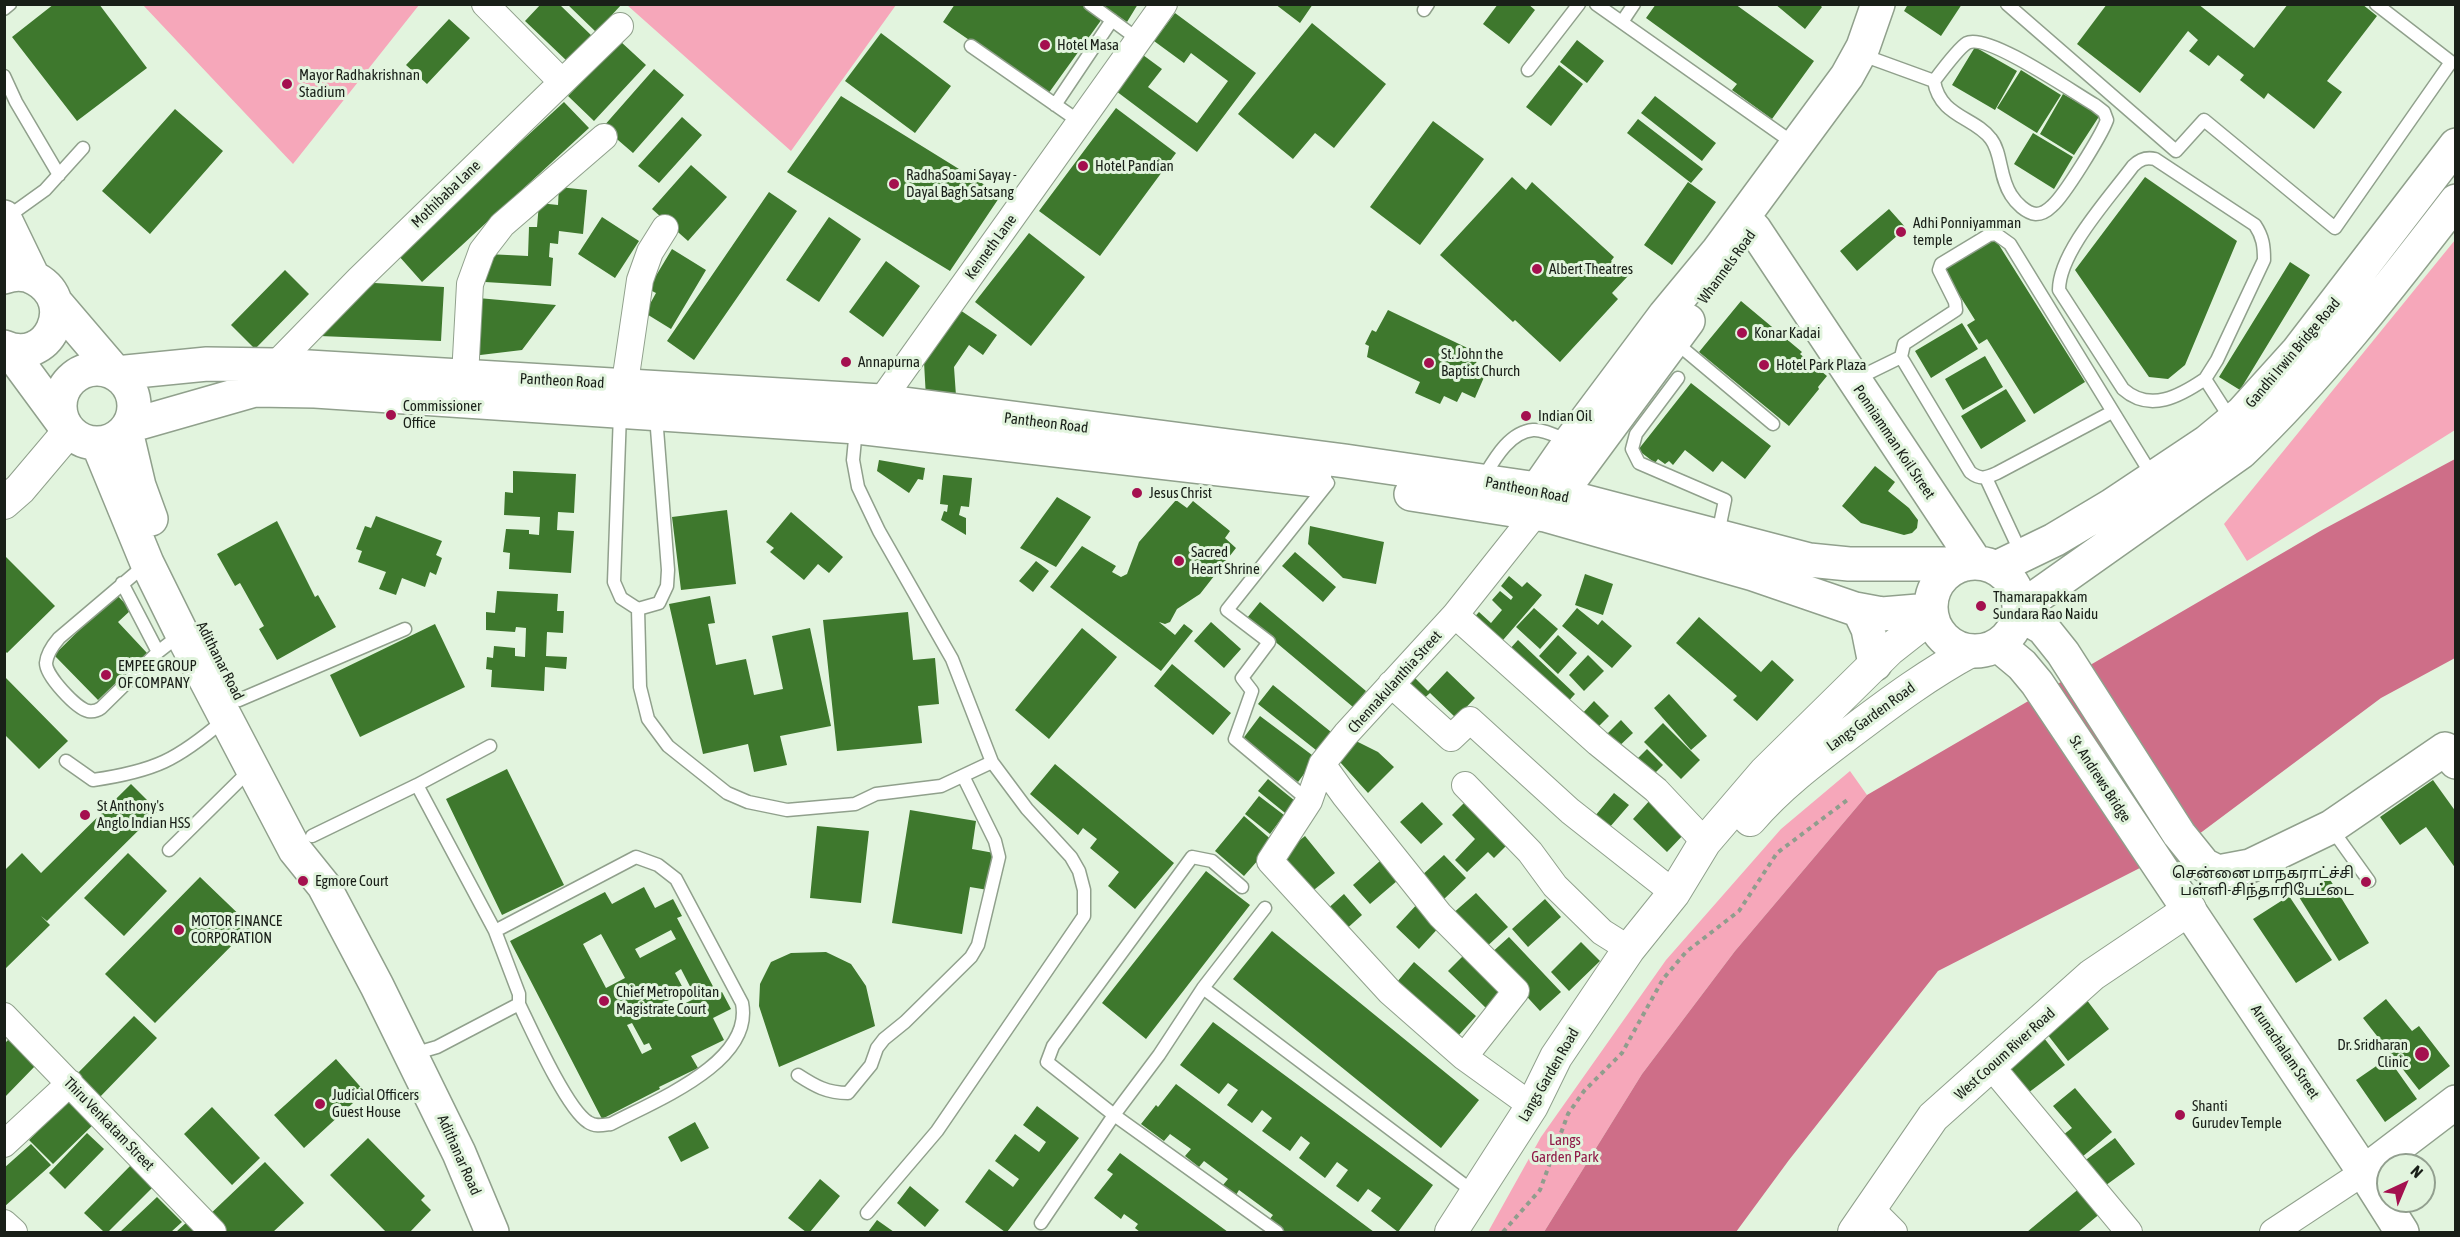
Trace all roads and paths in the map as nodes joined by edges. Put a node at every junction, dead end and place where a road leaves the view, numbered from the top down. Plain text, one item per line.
1 (10, 4) edge
2 (485, 4) edge
3 (1090, 4) edge
4 (1164, 4) edge
5 (1579, 4) edge
6 (1596, 4) edge
7 (1634, 4) edge
8 (1878, 4) edge
9 (1885, 4) edge
10 (2007, 4) edge
11 (2376, 4) edge
12 (4, 9) edge
13 (1112, 20) junction
14 (1622, 22) junction
15 (620, 26) dead end
16 (1139, 40) junction
17 (971, 46) dead end
18 (1868, 57) junction
19 (1528, 70) dead end
20 (4, 76) edge
21 (1934, 81) junction
22 (562, 82) junction
23 (1055, 105) junction
24 (1080, 122) junction
25 (604, 137) dead end
26 (1797, 145) junction
27 (2456, 145) edge
28 (83, 147) dead end
29 (59, 175) junction
30 (2456, 201) edge
31 (5, 218) edge
32 (1749, 224) junction
33 (665, 228) dead end
34 (19, 277) edge
35 (57, 304) junction
36 (1673, 340) junction
37 (7, 348) edge
38 (1901, 357) junction
39 (275, 365) junction
40 (116, 373) junction
41 (465, 376) junction
42 (1678, 378) dead end
43 (2205, 379) junction
44 (1853, 381) junction
45 (622, 398) junction
46 (881, 401) junction
47 (2112, 412) junction
48 (656, 414) junction
49 (2232, 422) junction
50 (1773, 424) dead end
51 (857, 428) junction
52 (97, 431) junction
53 (1570, 442) junction
54 (1986, 478) junction
55 (2154, 478) junction
56 (1481, 481) junction
57 (1329, 482) junction
58 (4, 503) edge
59 (1540, 505) junction
60 (1718, 536) junction
61 (1748, 558) junction
62 (1990, 563) junction
63 (134, 573) junction
64 (638, 609) junction
65 (1858, 610) junction
66 (1931, 613) junction
67 (1455, 615) junction
68 (2027, 617) junction
69 (405, 629) dead end
70 (170, 643) junction
71 (1984, 648) junction
72 (1875, 664) junction
73 (1391, 684) junction
74 (233, 709) junction
75 (490, 746) dead end
76 (2452, 751) edge
77 (66, 760) dead end
78 (992, 762) junction
79 (1323, 764) junction
80 (252, 768) junction
81 (963, 776) junction
82 (417, 785) junction
83 (1465, 785) dead end
84 (1850, 798) dead end
85 (1309, 801) junction
86 (2331, 827) junction
87 (312, 836) junction
88 (1705, 842) junction
89 (169, 850) dead end
90 (2164, 875) joint
91 (2369, 881) dead end
92 (324, 885) junction
93 (1242, 887) dead end
94 (1674, 892) junction
95 (1265, 908) dead end
96 (2190, 909) junction
97 (495, 931) junction
98 (1629, 949) junction
99 (1203, 988) junction
100 (519, 1005) junction
101 (4, 1016) edge
102 (412, 1054) junction
103 (1464, 1057) junction
104 (1991, 1066) junction
105 (798, 1075) dead end
106 (70, 1083) junction
107 (2456, 1101) edge
108 (1532, 1106) junction
109 (1114, 1114) junction
110 (4, 1144) edge
111 (2364, 1172) junction
112 (1476, 1193) junction
113 (867, 1213) dead end
114 (1862, 1220) edge
115 (4, 1222) edge
116 (1041, 1223) dead end
117 (14, 1233) edge
118 (213, 1233) edge
119 (492, 1233) edge
120 (1277, 1233) edge
121 (1451, 1233) edge
122 (1503, 1233) edge
123 (1894, 1233) edge
124 (2129, 1233) edge
125 (2272, 1233) edge
126 (2402, 1233) edge

1 - 12 lane
2 - 22 street
3 - 13 lane
4 - 16 street, Kenneth Lane
5 - 19 lane
6 - 14 lane
7 - 14 lane
8 - 26 main road, Whannels Road
9 - 18 main road, Whannels Road
10 - 11 lane
13 - 16 lane
13 - 23 lane
14 - 26 lane
15 - 22 street, Mothibaba Lane
16 - 24 street, Kenneth Lane
17 - 23 lane
18 - 21 lane
18 - 32 main road, Whannels Road
20 - 29 lane
21 - 21 lane
22 - 39 street, Mothibaba Lane
23 - 24 lane
24 - 46 street, Kenneth Lane
25 - 41 street
26 - 32 main road, Whannels Road
27 - 49 main road, Gandhi Irwin Bridge Road
28 - 29 lane
29 - 31 lane
30 - 68 main road, Gandhi Irwin Bridge Road
31 - 34 main road
32 - 36 main road, Whannels Road
32 - 44 main road, Ponniamman Koil Street
32 - 53 main road, Whannels Road
33 - 45 street
34 - 35 main road
35 - 37 main road
35 - 40 main road
36 - 50 lane
36 - 59 main road, Whannels Road
37 - 52 main road
38 - 44 lane
38 - 47 lane
38 - 54 lane
39 - 40 main road, Pantheon Road
39 - 41 main road, Pantheon Road
40 - 52 main road
40 - 52 main road, Pantheon Road
41 - 45 main road, Pantheon Road
42 - 60 lane
43 - 43 lane
43 - 49 lane
44 - 62 main road, Ponniamman Koil Street
45 - 46 main road, Pantheon Road
45 - 48 main road, Pantheon Road
45 - 52 main road, Pantheon Road
45 - 64 lane
46 - 51 street, Kenneth Lane
46 - 56 main road, Pantheon Road
47 - 54 lane
47 - 55 lane
48 - 51 main road, Pantheon Road
48 - 64 lane
49 - 55 main road, Gandhi Irwin Bridge Road
51 - 57 main road, Pantheon Road
51 - 78 lane
52 - 58 street
52 - 63 main road, Adithanar Road
52 - 74 main road, Adithanar Road
53 - 56 lane
53 - 59 main road, Whannels Road
54 - 62 lane
55 - 62 main road, Gandhi Irwin Bridge Road
56 - 59 main road, Pantheon Road
57 - 59 main road, Pantheon Road
57 - 85 lane
59 - 60 main road, Pantheon Road
59 - 61 main road, Pantheon Road
59 - 67 street, Chennakulanthia Street
60 - 61 main road, Pantheon Road
61 - 62 main road, Pantheon Road
61 - 65 main road, Pantheon Road
62 - 66 main road
62 - 68 main road
63 - 70 main road, Adithanar Road
63 - 70 lane
64 - 81 lane
65 - 66 main road, Pantheon Road
65 - 72 main road
66 - 71 main road
66 - 72 street, Langs Garden Road
67 - 73 street, Chennakulanthia Street
67 - 88 street
68 - 71 main road
68 - 86 main road
69 - 74 lane
70 - 74 main road, Adithanar Road
71 - 90 main road, St. Andrews Bridge
71 - 94 street, Langs Garden Road
72 - 88 street, Langs Garden Road
73 - 79 street, Chennakulanthia Street
73 - 94 street
74 - 77 lane
74 - 80 main road, Adithanar Road
74 - 87 main road, Adithanar Road
75 - 82 lane
76 - 86 main road
78 - 81 lane
78 - 113 lane
79 - 85 street, Chennakulanthia Street
79 - 103 street
80 - 89 lane
80 - 92 main road, Adithanar Road
81 - 105 lane
82 - 87 lane
82 - 97 lane
83 - 98 street
84 - 122 path
85 - 103 street, Chennakulanthia Street
86 - 91 lane
87 - 92 main road, Adithanar Road
88 - 94 street, Langs Garden Road
90 - 96 main road, Arunachalam Street
92 - 102 main road, Adithanar Road
93 - 109 lane
94 - 98 street, Langs Garden Road
95 - 99 lane
96 - 104 street, West Cooum River Road
96 - 111 main road, Arunachalam Street
97 - 100 lane
97 - 100 lane
98 - 108 street, Langs Garden Road
99 - 109 lane
99 - 112 lane
100 - 102 lane
101 - 106 street, Thiru Venkatam Street
102 - 119 main road, Adithanar Road
103 - 108 street
104 - 114 street, West Cooum River Road
104 - 124 street
106 - 110 street
106 - 118 street, Thiru Venkatam Street
107 - 111 main road
108 - 112 street, Langs Garden Road
109 - 116 lane
109 - 120 lane
111 - 125 street
111 - 126 main road, Arunachalam Street
112 - 121 street, Langs Garden Road
114 - 123 street
115 - 117 street

